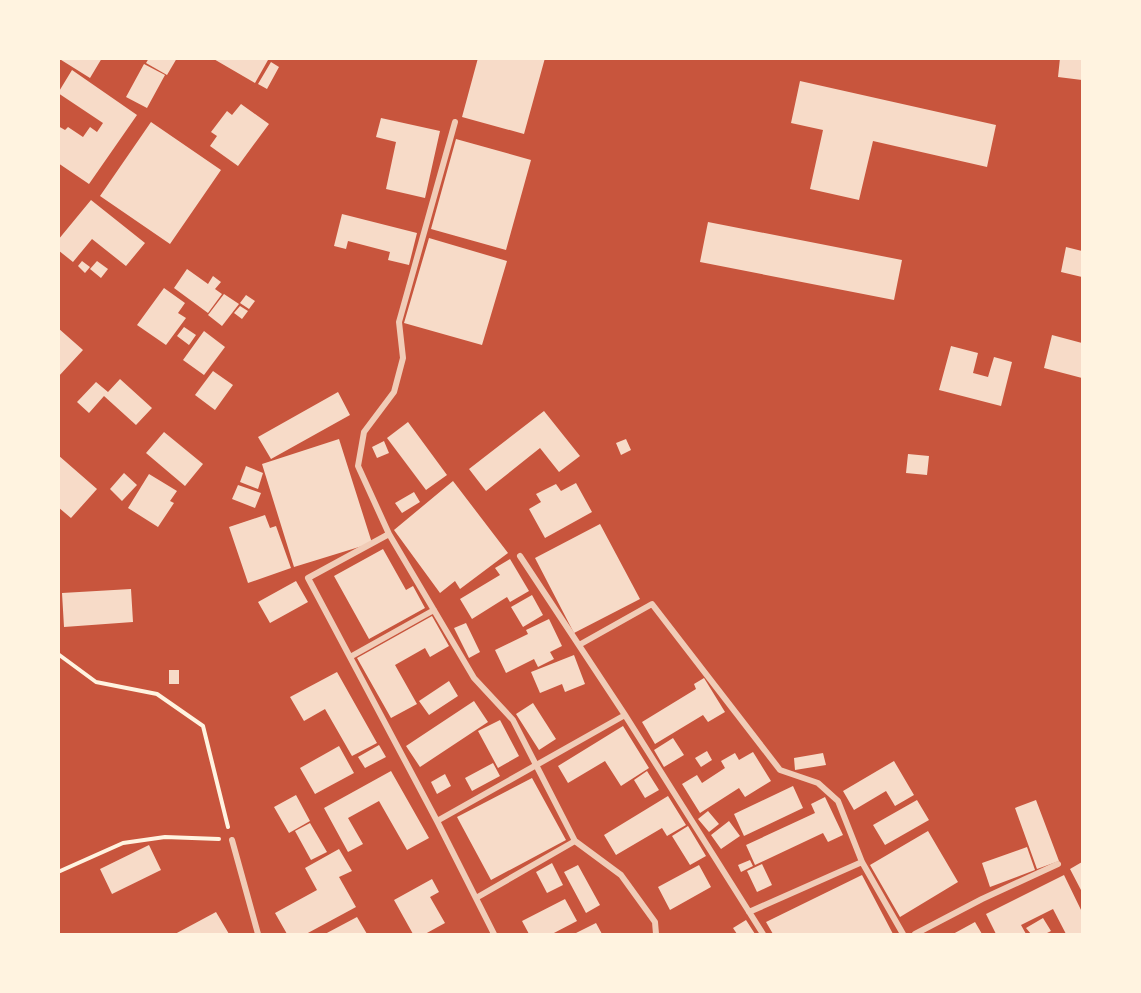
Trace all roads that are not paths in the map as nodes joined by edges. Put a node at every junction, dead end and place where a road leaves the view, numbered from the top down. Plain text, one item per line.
1 (455, 122) dead end
2 (389, 534) junction
3 (520, 556) dead end
4 (434, 610) junction
5 (579, 645) junction
6 (350, 657) junction
7 (625, 715) junction
8 (536, 765) junction
9 (437, 821) junction
10 (231, 840) road end
11 (575, 841) junction
12 (862, 862) junction
13 (1058, 864) dead end
14 (476, 898) junction
15 (749, 912) junction
16 (258, 934) edge
17 (494, 934) edge
18 (656, 934) edge
19 (763, 934) edge
20 (903, 934) edge
21 (915, 934) edge

1 - 2 street
2 - 4 street
2 - 6 street
3 - 5 street
4 - 6 street
4 - 8 street
5 - 7 street
5 - 12 street
6 - 9 street
7 - 8 street
7 - 15 street
8 - 9 street
8 - 11 street
9 - 14 street
10 - 16 street
11 - 14 street
11 - 18 street
12 - 15 street
12 - 20 street
13 - 21 street
14 - 17 street
15 - 19 street

